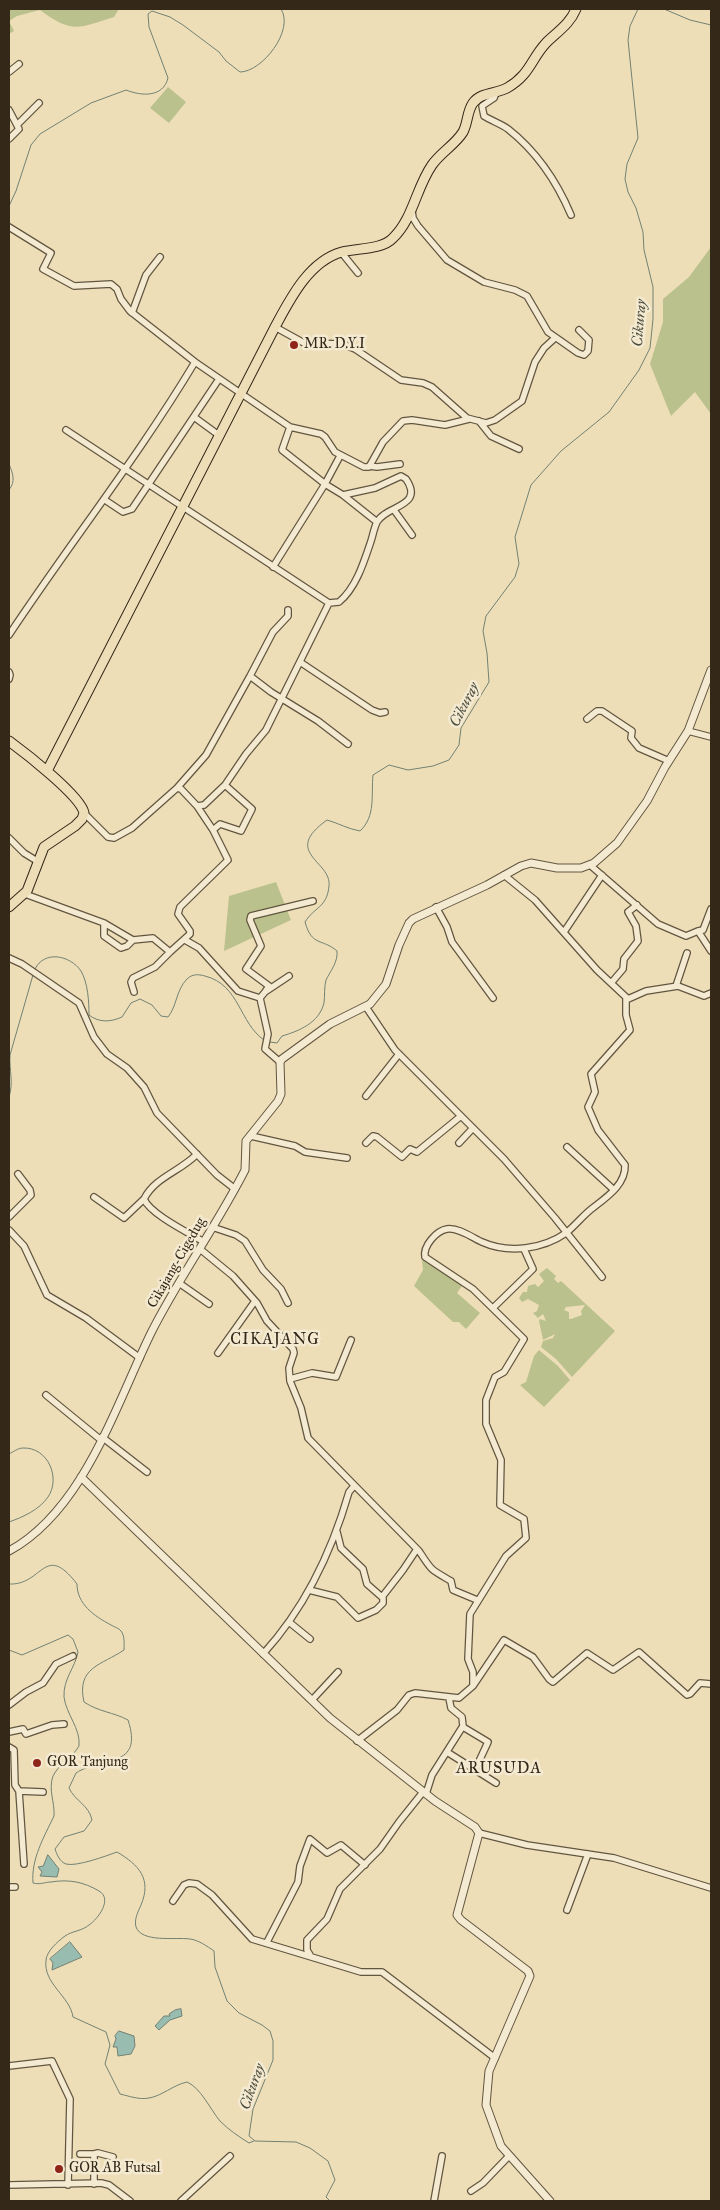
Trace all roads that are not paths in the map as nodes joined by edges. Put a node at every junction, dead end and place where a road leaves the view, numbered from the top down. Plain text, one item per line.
1 (576, 9) edge
2 (19, 64) dead end
3 (9, 72) edge
4 (496, 93) junction
5 (38, 103) dead end
6 (9, 110) edge
7 (17, 125) junction
8 (9, 139) edge
9 (413, 205) junction
10 (571, 215) dead end
11 (9, 227) edge
12 (341, 252) junction
13 (160, 257) dead end
14 (358, 273) dead end
15 (132, 313) junction
16 (275, 327) junction
17 (579, 330) dead end
18 (555, 338) junction
19 (195, 362) junction
20 (219, 379) junction
21 (241, 394) junction
22 (194, 417) junction
23 (469, 419) junction
24 (478, 419) junction
25 (290, 427) junction
26 (66, 430) dead end
27 (220, 436) junction
28 (519, 449) dead end
29 (340, 456) junction
30 (400, 464) dead end
31 (369, 466) junction
32 (125, 470) junction
33 (148, 484) junction
34 (325, 484) junction
35 (343, 495) junction
36 (105, 500) junction
37 (183, 508) junction
38 (394, 510) junction
39 (377, 522) junction
40 (412, 535) dead end
41 (273, 567) junction
42 (329, 603) junction
43 (288, 610) dead end
44 (9, 635) edge
45 (300, 662) junction
46 (711, 670) edge
47 (9, 672) edge
48 (250, 676) junction
49 (9, 679) edge
50 (282, 698) junction
51 (385, 712) dead end
52 (587, 719) dead end
53 (688, 731) junction
54 (711, 737) edge
55 (9, 741) edge
56 (348, 744) dead end
57 (669, 761) junction
58 (47, 771) junction
59 (225, 785) junction
60 (177, 788) junction
61 (198, 806) junction
62 (84, 813) junction
63 (213, 830) junction
64 (9, 838) edge
65 (37, 861) junction
66 (590, 865) junction
67 (504, 875) junction
68 (602, 875) junction
69 (25, 894) junction
70 (313, 901) dead end
71 (637, 905) junction
72 (9, 907) edge
73 (436, 908) junction
74 (711, 909) edge
75 (104, 923) junction
76 (698, 931) junction
77 (564, 932) junction
78 (133, 940) junction
79 (185, 940) junction
80 (711, 951) edge
81 (170, 952) junction
82 (687, 952) dead end
83 (9, 958) edge
84 (289, 976) dead end
85 (612, 982) junction
86 (676, 986) junction
87 (134, 992) dead end
88 (265, 992) junction
89 (711, 992) edge
90 (260, 998) junction
91 (493, 998) dead end
92 (627, 998) junction
93 (366, 1007) junction
94 (399, 1054) junction
95 (280, 1062) junction
96 (366, 1096) dead end
97 (461, 1116) junction
98 (473, 1128) junction
99 (251, 1136) junction
100 (459, 1142) dead end
101 (366, 1143) dead end
102 (567, 1147) dead end
103 (197, 1154) junction
104 (347, 1158) dead end
105 (18, 1174) dead end
106 (235, 1188) junction
107 (614, 1190) junction
108 (94, 1197) dead end
109 (144, 1199) junction
110 (9, 1217) edge
111 (212, 1227) junction
112 (9, 1230) edge
113 (566, 1233) junction
114 (204, 1242) junction
115 (200, 1249) junction
116 (524, 1249) junction
117 (602, 1277) dead end
118 (179, 1283) junction
119 (255, 1301) junction
120 (288, 1303) dead end
121 (209, 1304) dead end
122 (493, 1308) junction
123 (351, 1340) dead end
124 (218, 1353) dead end
125 (140, 1358) junction
126 (290, 1379) junction
127 (46, 1395) dead end
128 (101, 1438) junction
129 (147, 1472) dead end
130 (81, 1477) junction
131 (354, 1486) junction
132 (337, 1532) junction
133 (417, 1549) junction
134 (9, 1551) edge
135 (309, 1590) junction
136 (382, 1597) junction
137 (477, 1600) junction
138 (289, 1622) junction
139 (310, 1639) dead end
140 (263, 1654) junction
141 (73, 1656) dead end
142 (338, 1672) dead end
143 (711, 1684) edge
144 (473, 1686) junction
145 (449, 1698) junction
146 (312, 1700) junction
147 (9, 1705) edge
148 (64, 1724) dead end
149 (463, 1727) junction
150 (9, 1732) edge
151 (357, 1741) junction
152 (9, 1747) edge
153 (447, 1752) junction
154 (475, 1770) junction
155 (496, 1783) dead end
156 (19, 1791) junction
157 (42, 1792) dead end
158 (425, 1793) junction
159 (479, 1833) junction
160 (588, 1854) junction
161 (24, 1864) dead end
162 (365, 1865) junction
163 (711, 1888) edge
164 (173, 1901) dead end
165 (567, 1910) dead end
166 (267, 1942) junction
167 (310, 1955) junction
168 (495, 2058) junction
169 (9, 2066) edge
170 (80, 2154) dead end
171 (94, 2154) junction
172 (230, 2156) dead end
173 (442, 2156) dead end
174 (510, 2156) junction
175 (113, 2157) dead end
176 (94, 2184) junction
177 (9, 2185) edge
178 (68, 2185) junction
179 (471, 2191) dead end
180 (130, 2201) edge
181 (181, 2201) edge
182 (434, 2201) edge
183 (550, 2201) edge

1 - 4 main road
2 - 3 street
4 - 9 main road
4 - 10 street
5 - 7 street
6 - 7 street
7 - 8 street
9 - 12 main road
9 - 18 street
11 - 15 street
12 - 14 street
12 - 16 main road
13 - 15 street
15 - 19 street
16 - 21 main road
16 - 23 street
17 - 18 street
18 - 24 street
19 - 20 street
19 - 32 street
20 - 21 street
20 - 22 street
21 - 25 street
21 - 27 main road
22 - 27 street
22 - 33 street
23 - 24 street
23 - 31 street
24 - 28 street
25 - 29 street
25 - 34 street
26 - 32 street
27 - 37 main road
29 - 31 street
29 - 34 street
30 - 31 street
32 - 33 street
32 - 36 street
33 - 36 street
33 - 37 street
34 - 35 street
34 - 41 street
35 - 38 street
35 - 39 street
36 - 44 street
37 - 41 street
37 - 58 main road
38 - 39 street
38 - 40 street
39 - 42 street
41 - 42 street
42 - 45 street
43 - 48 street
45 - 50 street
45 - 51 street
46 - 53 street
47 - 49 street
48 - 50 street
48 - 60 street
50 - 56 street
50 - 59 street
52 - 57 street
53 - 54 street
53 - 57 street
55 - 58 main road
57 - 66 street
58 - 62 main road
59 - 61 street
59 - 63 street
60 - 61 street
60 - 62 street
61 - 63 street
62 - 65 main road
63 - 79 street
64 - 65 street
65 - 69 main road
66 - 67 street
66 - 68 street
67 - 73 street
67 - 77 street
68 - 71 street
68 - 77 street
69 - 72 main road
69 - 75 street
70 - 88 street
71 - 76 street
71 - 85 street
73 - 91 street
73 - 93 street
74 - 76 street
75 - 78 street
75 - 78 street
76 - 80 street
77 - 85 street
78 - 81 street
79 - 81 street
79 - 90 street
81 - 87 street
82 - 86 street
83 - 103 street
84 - 88 street
85 - 92 street
86 - 89 street
86 - 92 street
88 - 90 street
90 - 95 street
92 - 107 street
93 - 94 street
93 - 95 street
94 - 96 street
94 - 97 street
95 - 99 street, Cikajang-Cigedug
97 - 98 street
97 - 101 street
98 - 100 street
98 - 113 street
99 - 104 street
99 - 106 street, Cikajang-Cigedug
102 - 107 street
103 - 106 street
103 - 109 street
105 - 110 street
106 - 111 street, Cikajang-Cigedug
107 - 113 street
108 - 109 street
109 - 114 street
111 - 114 street, Cikajang-Cigedug
111 - 120 street
112 - 125 street
113 - 116 street
113 - 117 street
114 - 115 street, Cikajang-Cigedug
115 - 118 street, Cikajang-Cigedug
115 - 119 street
116 - 122 street
116 - 122 street
118 - 121 street
118 - 125 street, Cikajang-Cigedug
119 - 124 street
119 - 126 street
122 - 137 street
123 - 126 street
125 - 128 street, Cikajang-Cigedug
126 - 131 street
127 - 128 street
128 - 129 street
128 - 130 street, Cikajang-Cigedug
130 - 134 street, Cikajang-Cigedug
130 - 140 street
131 - 132 street
131 - 133 street
132 - 135 street
132 - 136 street
133 - 136 street
133 - 137 street
135 - 136 street
135 - 138 street
137 - 144 street
138 - 139 street
138 - 140 street
140 - 146 street
141 - 147 street
142 - 146 street
143 - 144 street
144 - 145 street
145 - 149 street
145 - 151 street
146 - 151 street
148 - 150 street
149 - 153 street
149 - 154 street
151 - 158 street
152 - 156 street
153 - 154 street
153 - 158 street
154 - 155 street
156 - 157 street
156 - 161 street
158 - 159 street
158 - 162 street
159 - 160 street
159 - 168 street
160 - 163 street
160 - 165 street
162 - 166 street
162 - 167 street
164 - 166 street
166 - 167 street
167 - 168 street
168 - 174 street
169 - 178 street
170 - 171 street
171 - 175 street
171 - 176 street
172 - 181 street
173 - 182 street
174 - 179 street
174 - 183 street
176 - 178 street
176 - 180 street
177 - 178 street

